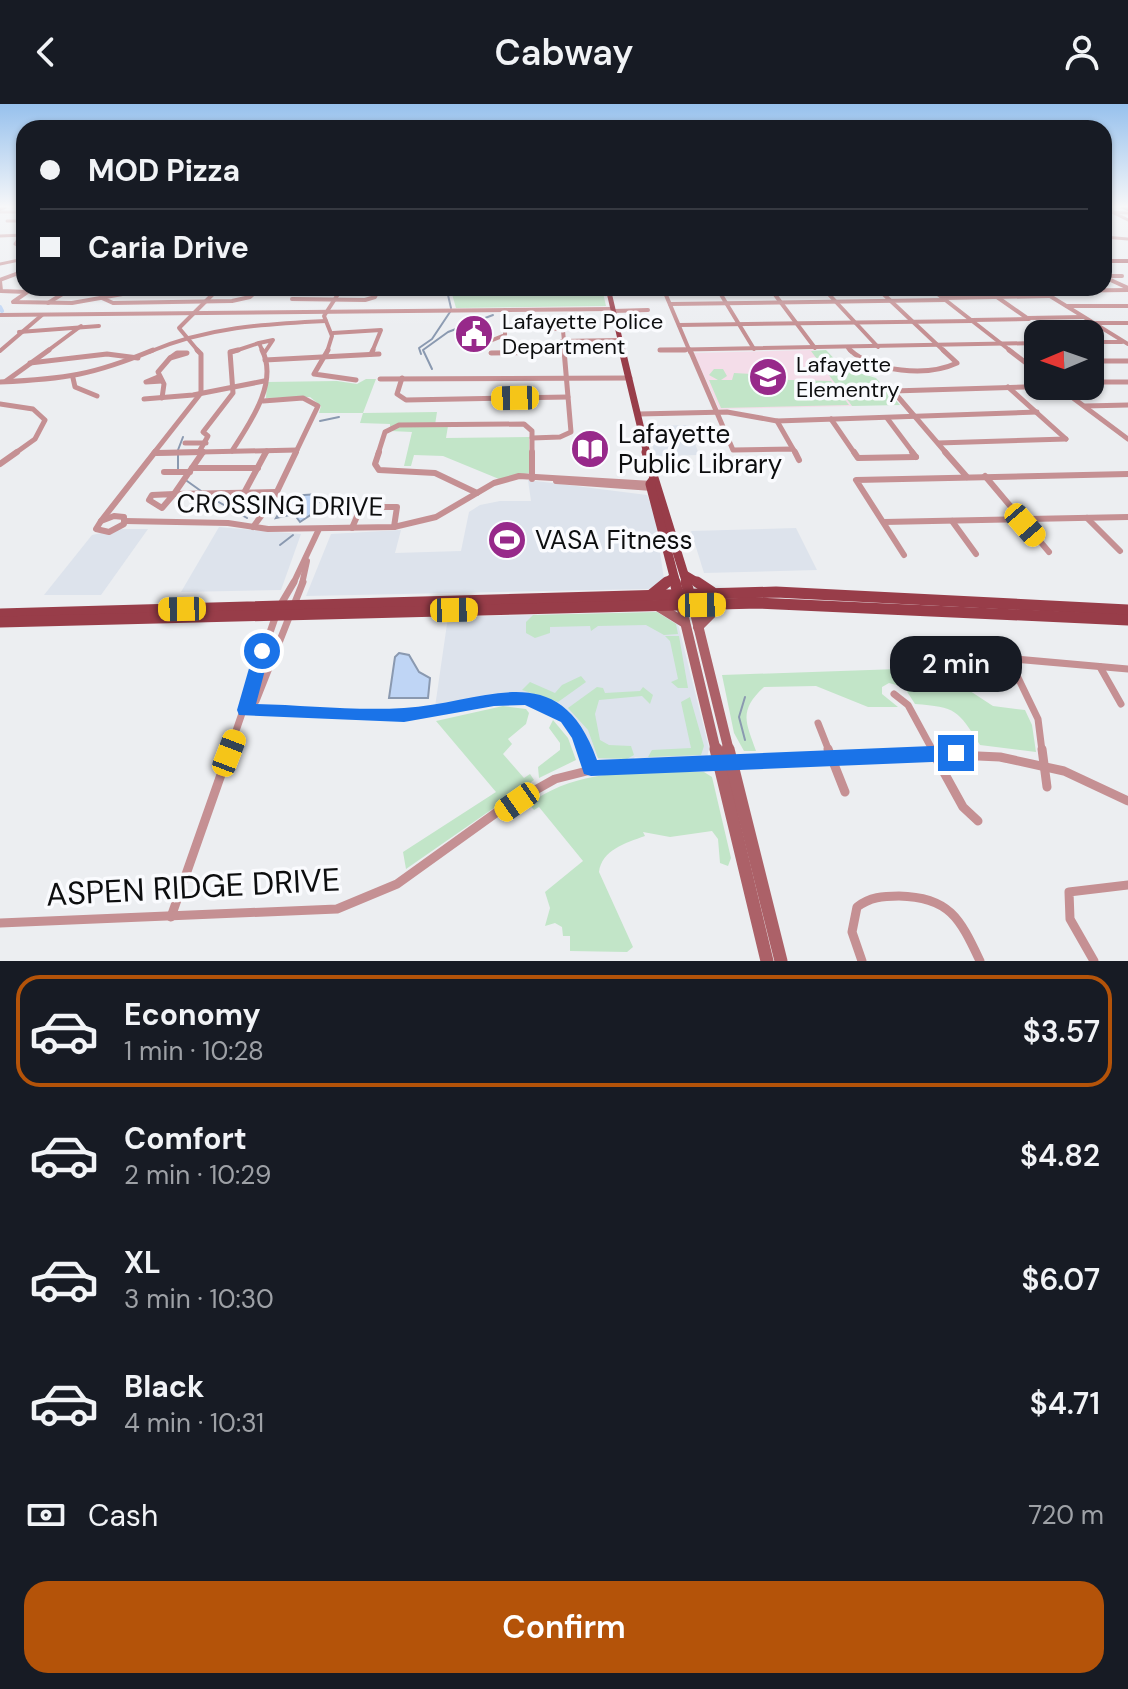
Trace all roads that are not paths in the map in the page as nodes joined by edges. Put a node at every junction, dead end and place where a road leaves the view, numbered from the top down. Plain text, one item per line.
1 (1112, 276) edge
2 (1122, 276) dead end
3 (0, 281) edge
4 (16, 292) edge
5 (21, 296) edge
6 (62, 296) edge
7 (113, 296) edge
8 (211, 296) edge
9 (248, 296) edge
10 (337, 296) edge
11 (372, 296) edge
12 (609, 296) edge
13 (667, 296) edge
14 (721, 296) edge
15 (776, 296) edge
16 (831, 296) edge
17 (886, 296) edge
18 (940, 296) edge
19 (1051, 296) joint
20 (997, 297) junction
21 (102, 298) junction
22 (292, 299) dead end
23 (944, 299) junction
24 (334, 300) junction
25 (836, 301) junction
26 (891, 301) junction
27 (205, 302) junction
28 (781, 302) junction
29 (48, 303) junction
30 (725, 303) junction
31 (670, 304) junction
32 (1067, 306) junction
33 (1128, 306) edge
34 (505, 310) junction
35 (612, 310) junction
36 (648, 310) dead end
37 (326, 311) junction
38 (194, 313) junction
39 (0, 315) edge
40 (42, 315) junction
41 (1085, 317) junction
42 (1028, 318) junction
43 (562, 320) dead end
44 (972, 320) junction
45 (1090, 320) edge
46 (326, 321) junction
47 (615, 322) junction
48 (650, 322) dead end
49 (914, 322) junction
50 (797, 323) junction
51 (856, 323) junction
52 (1104, 323) edge
53 (1128, 323) edge
54 (738, 324) junction
55 (679, 325) junction
56 (81, 326) junction
57 (99, 326) dead end
58 (506, 327) junction
59 (561, 329) junction
60 (1104, 329) edge
61 (19, 332) junction
62 (333, 333) junction
63 (184, 338) junction
64 (620, 340) junction
65 (562, 341) junction
66 (1104, 342) edge
67 (259, 343) junction
68 (485, 343) dead end
69 (1024, 343) edge
70 (1127, 343) edge
71 (1003, 344) junction
72 (941, 346) junction
73 (879, 347) junction
74 (815, 348) junction
75 (848, 348) junction
76 (754, 349) junction
77 (660, 350) dead end
78 (689, 350) junction
79 (0, 351) edge
80 (265, 352) junction
81 (563, 352) junction
82 (491, 353) dead end
83 (371, 354) junction
84 (379, 354) dead end
85 (325, 356) junction
86 (138, 358) junction
87 (170, 358) dead end
88 (265, 360) junction
89 (1024, 360) edge
90 (1104, 361) edge
91 (1128, 361) edge
92 (30, 363) junction
93 (73, 378) junction
94 (402, 378) junction
95 (630, 378) junction
96 (380, 379) dead end
97 (356, 380) dead end
98 (566, 380) junction
99 (264, 381) junction
100 (2, 382) edge
101 (1104, 382) edge
102 (1128, 382) edge
103 (234, 387) junction
104 (1008, 387) junction
105 (1024, 387) edge
106 (201, 393) junction
107 (97, 396) dead end
108 (568, 397) junction
109 (162, 398) junction
110 (1077, 400) edge
111 (136, 401) dead end
112 (263, 401) junction
113 (0, 404) edge
114 (1128, 405) edge
115 (1085, 406) junction
116 (716, 412) junction
117 (1037, 412) junction
118 (639, 414) junction
119 (887, 418) junction
120 (916, 418) junction
121 (831, 419) junction
122 (777, 421) junction
123 (532, 438) junction
124 (1128, 439) edge
125 (185, 443) dead end
126 (206, 443) junction
127 (938, 443) junction
128 (793, 449) junction
129 (297, 450) junction
130 (232, 451) junction
131 (267, 451) junction
132 (201, 452) junction
133 (156, 453) junction
134 (799, 460) dead end
135 (0, 464) edge
136 (258, 468) junction
137 (191, 470) junction
138 (164, 472) dead end
139 (1128, 474) edge
140 (985, 476) junction
141 (532, 477) junction
142 (967, 477) junction
143 (655, 485) junction
144 (277, 492) junction
145 (244, 493) junction
146 (477, 493) junction
147 (116, 503) junction
148 (118, 516) junction
149 (1128, 517) edge
150 (1087, 518) junction
151 (1023, 520) junction
152 (101, 521) junction
153 (952, 521) junction
154 (883, 522) junction
155 (124, 524) junction
156 (253, 527) junction
157 (394, 527) junction
158 (352, 528) junction
159 (319, 529) junction
160 (1120, 551) dead end
161 (1049, 552) dead end
162 (976, 554) dead end
163 (904, 555) dead end
164 (307, 560) junction
165 (685, 575) junction
166 (674, 577) junction
167 (650, 595) junction
168 (718, 599) junction
169 (686, 600) junction
170 (657, 606) junction
171 (278, 610) junction
172 (292, 610) junction
173 (1128, 610) edge
174 (0, 614) edge
175 (1128, 620) edge
176 (0, 622) edge
177 (685, 624) junction
178 (698, 627) junction
179 (969, 655) dead end
180 (1009, 659) junction
181 (1100, 667) junction
182 (1128, 669) edge
183 (894, 694) dead end
184 (1121, 704) dead end
185 (245, 710) junction
186 (818, 723) dead end
187 (933, 753) junction
188 (831, 757) junction
189 (726, 760) junction
190 (1045, 763) junction
191 (591, 768) junction
192 (1047, 787) dead end
193 (845, 792) dead end
194 (1128, 801) edge
195 (978, 821) dead end
196 (1128, 885) edge
197 (171, 917) junction
198 (0, 923) edge
199 (767, 961) edge
200 (781, 961) edge
201 (862, 961) edge
202 (980, 961) edge
203 (1094, 961) edge

1 - 2 street
3 - 4 street
5 - 29 street
6 - 29 street
7 - 21 street
8 - 27 street
9 - 27 street
10 - 24 street
11 - 24 street
12 - 35 main road
13 - 31 street
14 - 30 street
15 - 28 street
16 - 25 street
17 - 26 street
18 - 23 street
19 - 20 street
19 - 32 street
20 - 23 street
20 - 42 street
21 - 27 street
21 - 29 street
22 - 24 street
23 - 26 street
23 - 44 street
24 - 37 street
25 - 26 street
25 - 28 street
25 - 51 street
26 - 49 street
27 - 38 street
28 - 30 street
28 - 50 street
30 - 31 street
30 - 54 street
31 - 55 street
32 - 33 street
32 - 41 street
34 - 35 street
34 - 37 street
34 - 58 street
35 - 36 street
35 - 47 main road
37 - 38 street
37 - 46 street
38 - 40 street
38 - 63 street
39 - 40 street
40 - 61 street
41 - 42 street
41 - 45 street
42 - 44 street
43 - 59 street
44 - 49 street
44 - 71 street
46 - 62 street
46 - 63 street
47 - 48 street
47 - 64 main road
49 - 51 street
49 - 72 street
50 - 51 street
50 - 54 street
50 - 74 street
51 - 73 street
52 - 53 street
54 - 55 street
54 - 76 street
55 - 78 street
56 - 57 street
56 - 61 street
56 - 92 street
58 - 59 street
58 - 68 street
59 - 65 street
60 - 70 street
61 - 79 street
62 - 83 street
62 - 85 street
63 - 86 street
63 - 106 street
64 - 65 street
64 - 95 main road
65 - 81 street
66 - 70 street
67 - 80 street
67 - 80 street
67 - 103 street
69 - 71 street
71 - 72 street
71 - 89 street
72 - 73 street
72 - 75 street
73 - 75 street
74 - 75 street
74 - 76 street
76 - 78 street
77 - 78 street
78 - 116 street
80 - 88 street
81 - 82 street
81 - 98 street
83 - 84 street
83 - 85 street
85 - 88 street
85 - 97 street
86 - 92 street
86 - 93 street
87 - 109 street
88 - 99 street
90 - 91 street
92 - 100 street
93 - 100 street
93 - 107 street
94 - 96 street
94 - 98 street
94 - 108 street
95 - 98 street
95 - 118 main road
98 - 108 street
99 - 103 street
99 - 112 street
101 - 102 street
103 - 106 street
103 - 126 street
104 - 105 street
104 - 117 street
104 - 120 street
106 - 109 street
106 - 133 street
108 - 123 street
109 - 111 street
110 - 115 street
112 - 129 street
112 - 130 street
113 - 135 street
114 - 115 street
115 - 124 street
116 - 118 street
116 - 122 street
116 - 128 street
117 - 120 street
117 - 127 street
118 - 143 main road
119 - 120 street
119 - 121 street
119 - 121 street
120 - 127 street
121 - 122 street
122 - 128 street
123 - 141 street
123 - 146 street
125 - 126 street
126 - 132 street
127 - 142 street
128 - 134 street
129 - 131 street
129 - 144 street
130 - 131 street
130 - 132 street
131 - 136 street
132 - 133 street
132 - 137 street
133 - 147 street
136 - 137 street
136 - 145 street
137 - 138 street
137 - 145 street
139 - 140 street
140 - 142 street
140 - 151 street
141 - 143 street, CROSSING DRIVE
141 - 146 street, CROSSING DRIVE
142 - 154 street
143 - 165 main road
143 - 166 main road
144 - 145 street
144 - 156 street
146 - 157 street, CROSSING DRIVE
147 - 148 street
147 - 152 street
148 - 152 street
148 - 155 street
149 - 150 street
150 - 151 street
150 - 160 street
151 - 153 street
151 - 161 street
152 - 155 street, CROSSING DRIVE
153 - 154 street
153 - 162 street
154 - 163 street
155 - 156 street, CROSSING DRIVE
156 - 159 street, CROSSING DRIVE
157 - 158 street, CROSSING DRIVE
157 - 158 street
158 - 159 street, CROSSING DRIVE
159 - 164 street
164 - 171 street
164 - 172 street
165 - 168 main road
165 - 169 main road
166 - 167 main road
166 - 169 main road
167 - 169 main road
167 - 172 main road
168 - 169 main road
168 - 173 main road
168 - 175 main road
168 - 178 main road
169 - 170 main road
169 - 177 main road
169 - 178 main road
170 - 172 main road
170 - 177 main road
171 - 172 main road
171 - 174 main road
171 - 176 main road
171 - 185 street
172 - 185 street
177 - 189 main road
178 - 189 main road
179 - 180 street
180 - 181 street
180 - 190 street
181 - 182 street
181 - 184 street
183 - 187 street
185 - 191 street
185 - 197 street
186 - 188 street
187 - 188 street, ASPEN RIDGE DRIVE
187 - 190 street, ASPEN RIDGE DRIVE
187 - 195 street
188 - 189 street, ASPEN RIDGE DRIVE
188 - 193 street
189 - 191 street, ASPEN RIDGE DRIVE
189 - 199 main road
189 - 200 main road
190 - 192 street
190 - 194 street, ASPEN RIDGE DRIVE
191 - 197 street, ASPEN RIDGE DRIVE
196 - 203 street
197 - 198 street, ASPEN RIDGE DRIVE
201 - 202 street

